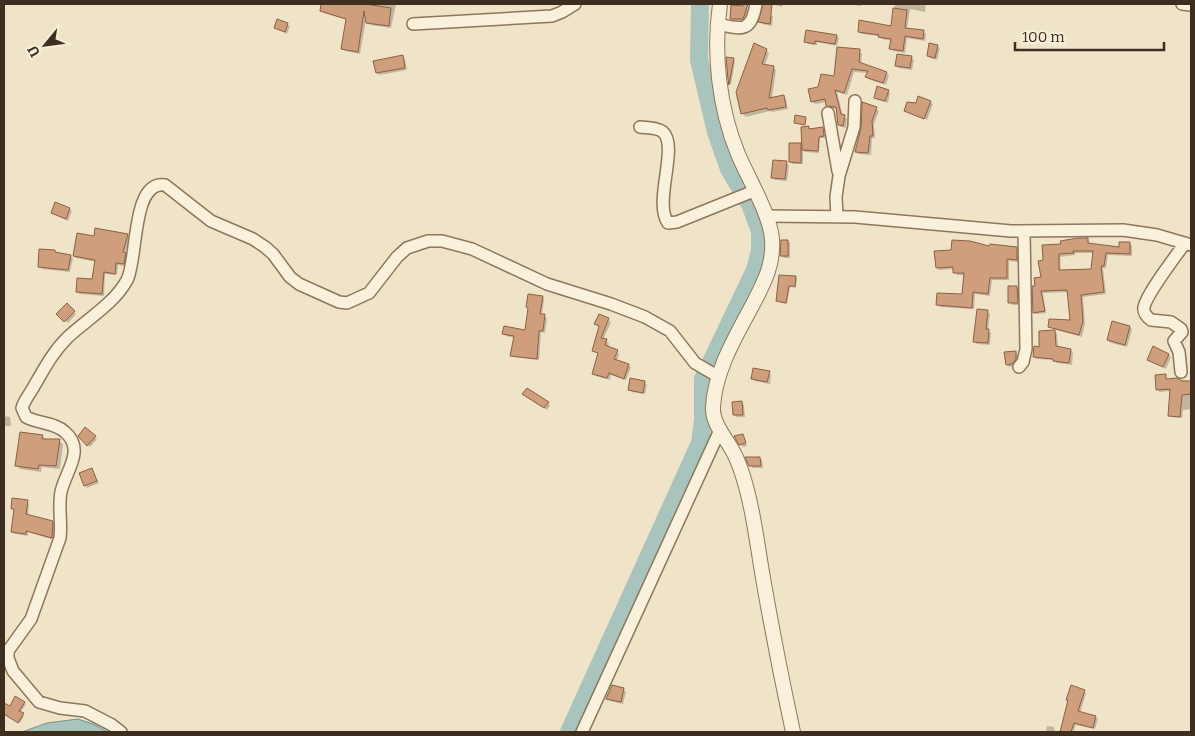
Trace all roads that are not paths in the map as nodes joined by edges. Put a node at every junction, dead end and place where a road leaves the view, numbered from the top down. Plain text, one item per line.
1 (575, 4) edge
2 (720, 4) edge
3 (756, 4) edge
4 (1182, 4) edge
5 (1191, 5) edge
6 (413, 24) dead end
7 (717, 24) junction
8 (855, 101) dead end
9 (828, 113) dead end
10 (640, 127) dead end
11 (839, 176) junction
12 (753, 192) junction
13 (766, 216) junction
14 (836, 217) junction
15 (1024, 231) junction
16 (1188, 244) edge
17 (1019, 367) dead end
18 (1181, 372) dead end
19 (712, 373) junction
20 (720, 430) junction
21 (121, 732) edge
22 (582, 732) edge
23 (792, 732) edge

1 - 6 street
2 - 7 street
3 - 7 street
4 - 5 street
7 - 12 street
8 - 11 street
9 - 11 street
10 - 12 street
11 - 14 street
12 - 13 street
13 - 14 street
13 - 19 street
14 - 15 street
15 - 16 street
15 - 17 street
16 - 18 street
19 - 20 street
19 - 21 street
20 - 22 street
20 - 23 street

